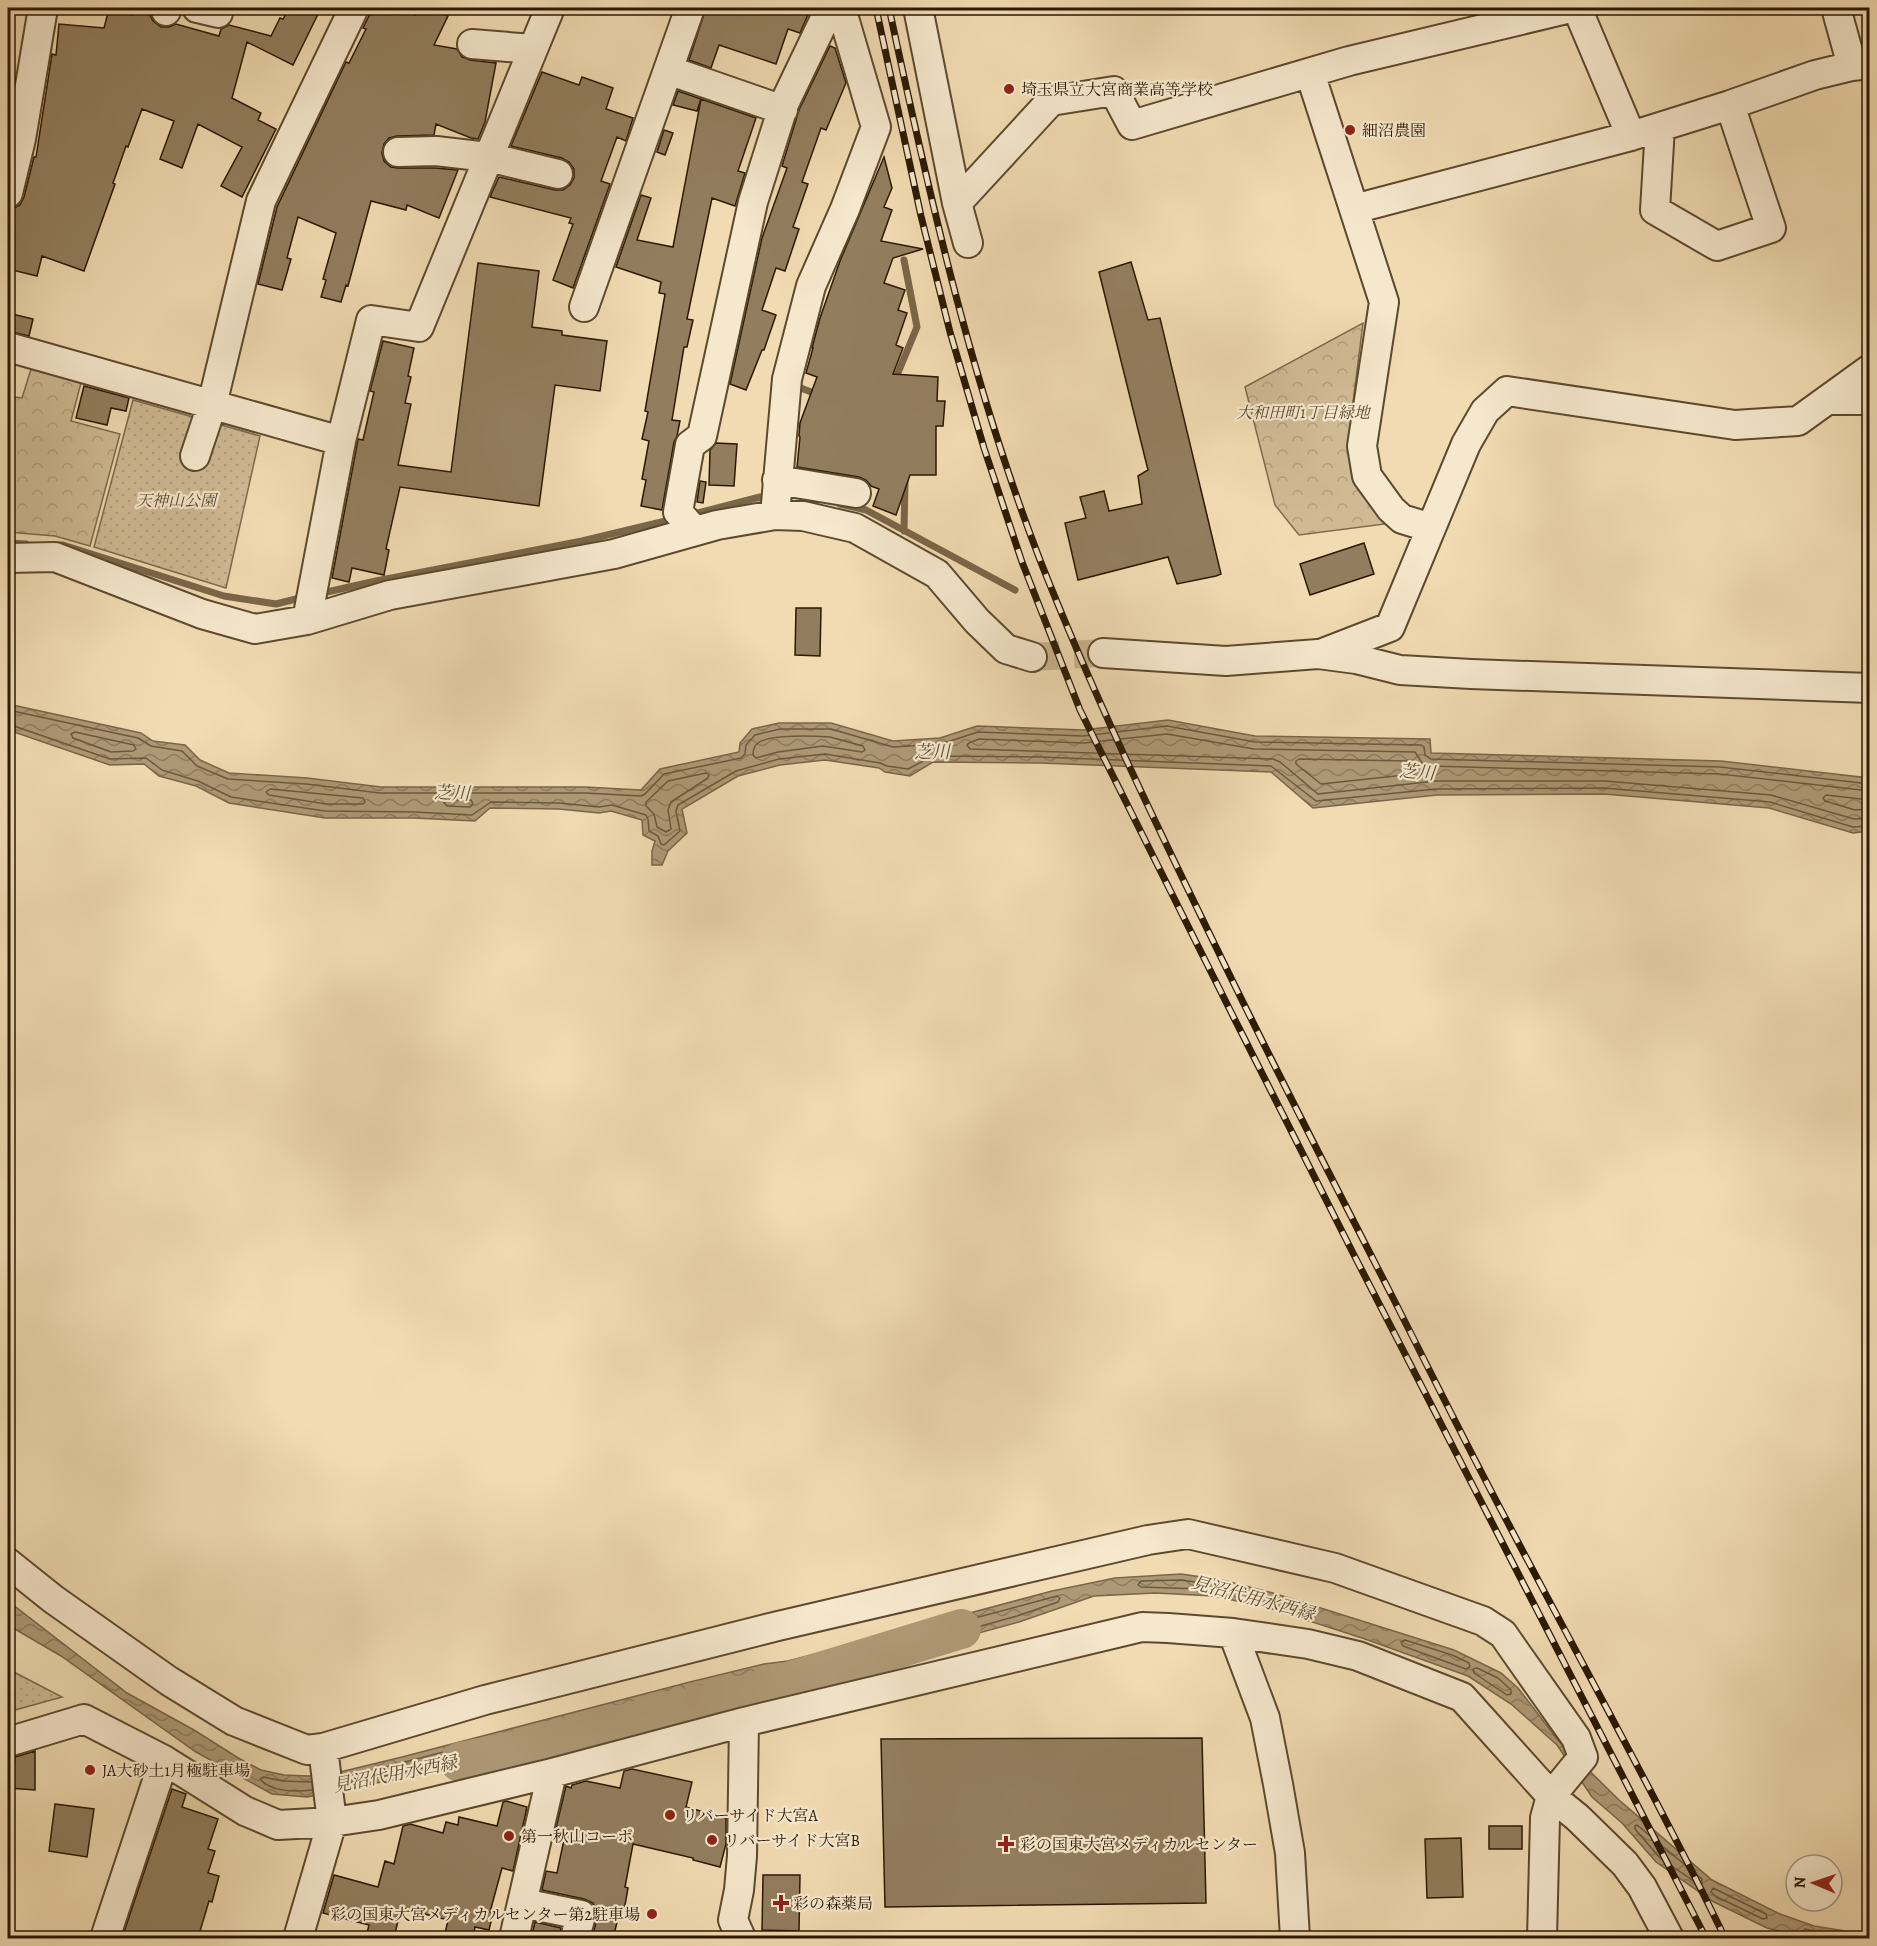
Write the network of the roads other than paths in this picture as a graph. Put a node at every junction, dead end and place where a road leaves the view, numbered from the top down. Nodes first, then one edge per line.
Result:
1 (43, 8) edge
2 (354, 8) edge
3 (549, 8) edge
4 (690, 8) edge
5 (830, 8) edge
6 (842, 8) edge
7 (918, 8) edge
8 (1571, 8) edge
9 (1577, 8) edge
10 (1836, 8) edge
11 (472, 44) dead end
12 (533, 49) junction
13 (1861, 65) edge
14 (668, 69) junction
15 (1310, 73) junction
16 (1730, 105) junction
17 (783, 110) junction
18 (1660, 127) junction
19 (1631, 135) junction
20 (14, 139) edge
21 (398, 152) dead end
22 (488, 157) junction
23 (558, 174) dead end
24 (8, 193) edge
25 (957, 203) junction
26 (1354, 209) junction
27 (968, 243) dead end
28 (584, 307) dead end
29 (8, 347) edge
30 (1869, 369) edge
31 (1827, 400) junction
32 (1869, 400) edge
33 (212, 405) junction
34 (341, 441) junction
35 (195, 456) dead end
36 (777, 480) junction
37 (856, 493) dead end
38 (775, 515) junction
39 (1431, 528) junction
40 (695, 531) junction
41 (8, 558) edge
42 (307, 620) junction
43 (1390, 627) junction
44 (1103, 653) tunnel mouth
45 (1318, 654) junction
46 (1032, 657) tunnel mouth
47 (1400, 670) junction
48 (1869, 688) edge
49 (8, 1563) edge
50 (1233, 1633) junction
51 (744, 1722) junction
52 (8, 1742) edge
53 (323, 1748) junction
54 (164, 1760) junction
55 (552, 1773) junction
56 (1555, 1791) junction
57 (332, 1822) junction
58 (523, 1903) junction
59 (105, 1938) edge
60 (298, 1938) edge
61 (514, 1938) edge
62 (575, 1938) edge
63 (741, 1938) edge
64 (1295, 1938) edge
65 (1542, 1938) edge
66 (1669, 1938) edge

1 - 20 street
2 - 33 street
3 - 12 street
4 - 14 street
5 - 17 street
6 - 36 street
7 - 25 street
8 - 15 street
9 - 19 street
10 - 13 street
11 - 12 street
12 - 22 street
13 - 16 street
14 - 17 street
14 - 28 street
15 - 25 street
15 - 26 street
16 - 18 street
16 - 18 street
17 - 40 street
18 - 19 street
19 - 26 street
20 - 24 street
21 - 22 street
22 - 23 street
22 - 34 street
25 - 27 street
26 - 39 street
29 - 33 street
30 - 31 street
31 - 32 street
31 - 39 street
33 - 34 street
33 - 35 street
34 - 42 street
36 - 37 street
36 - 38 street
38 - 40 street
38 - 46 street
39 - 43 street
40 - 42 street
41 - 42 street
43 - 45 street
43 - 47 street
44 - 45 street
45 - 47 street
47 - 48 street
49 - 53 street
50 - 51 street
50 - 56 street
50 - 64 street
51 - 55 street
51 - 63 street
52 - 54 street
53 - 56 street
53 - 57 street
54 - 57 street
54 - 59 street
55 - 57 street
55 - 58 street
56 - 65 street
56 - 66 street
57 - 60 street
58 - 61 street
58 - 62 street

